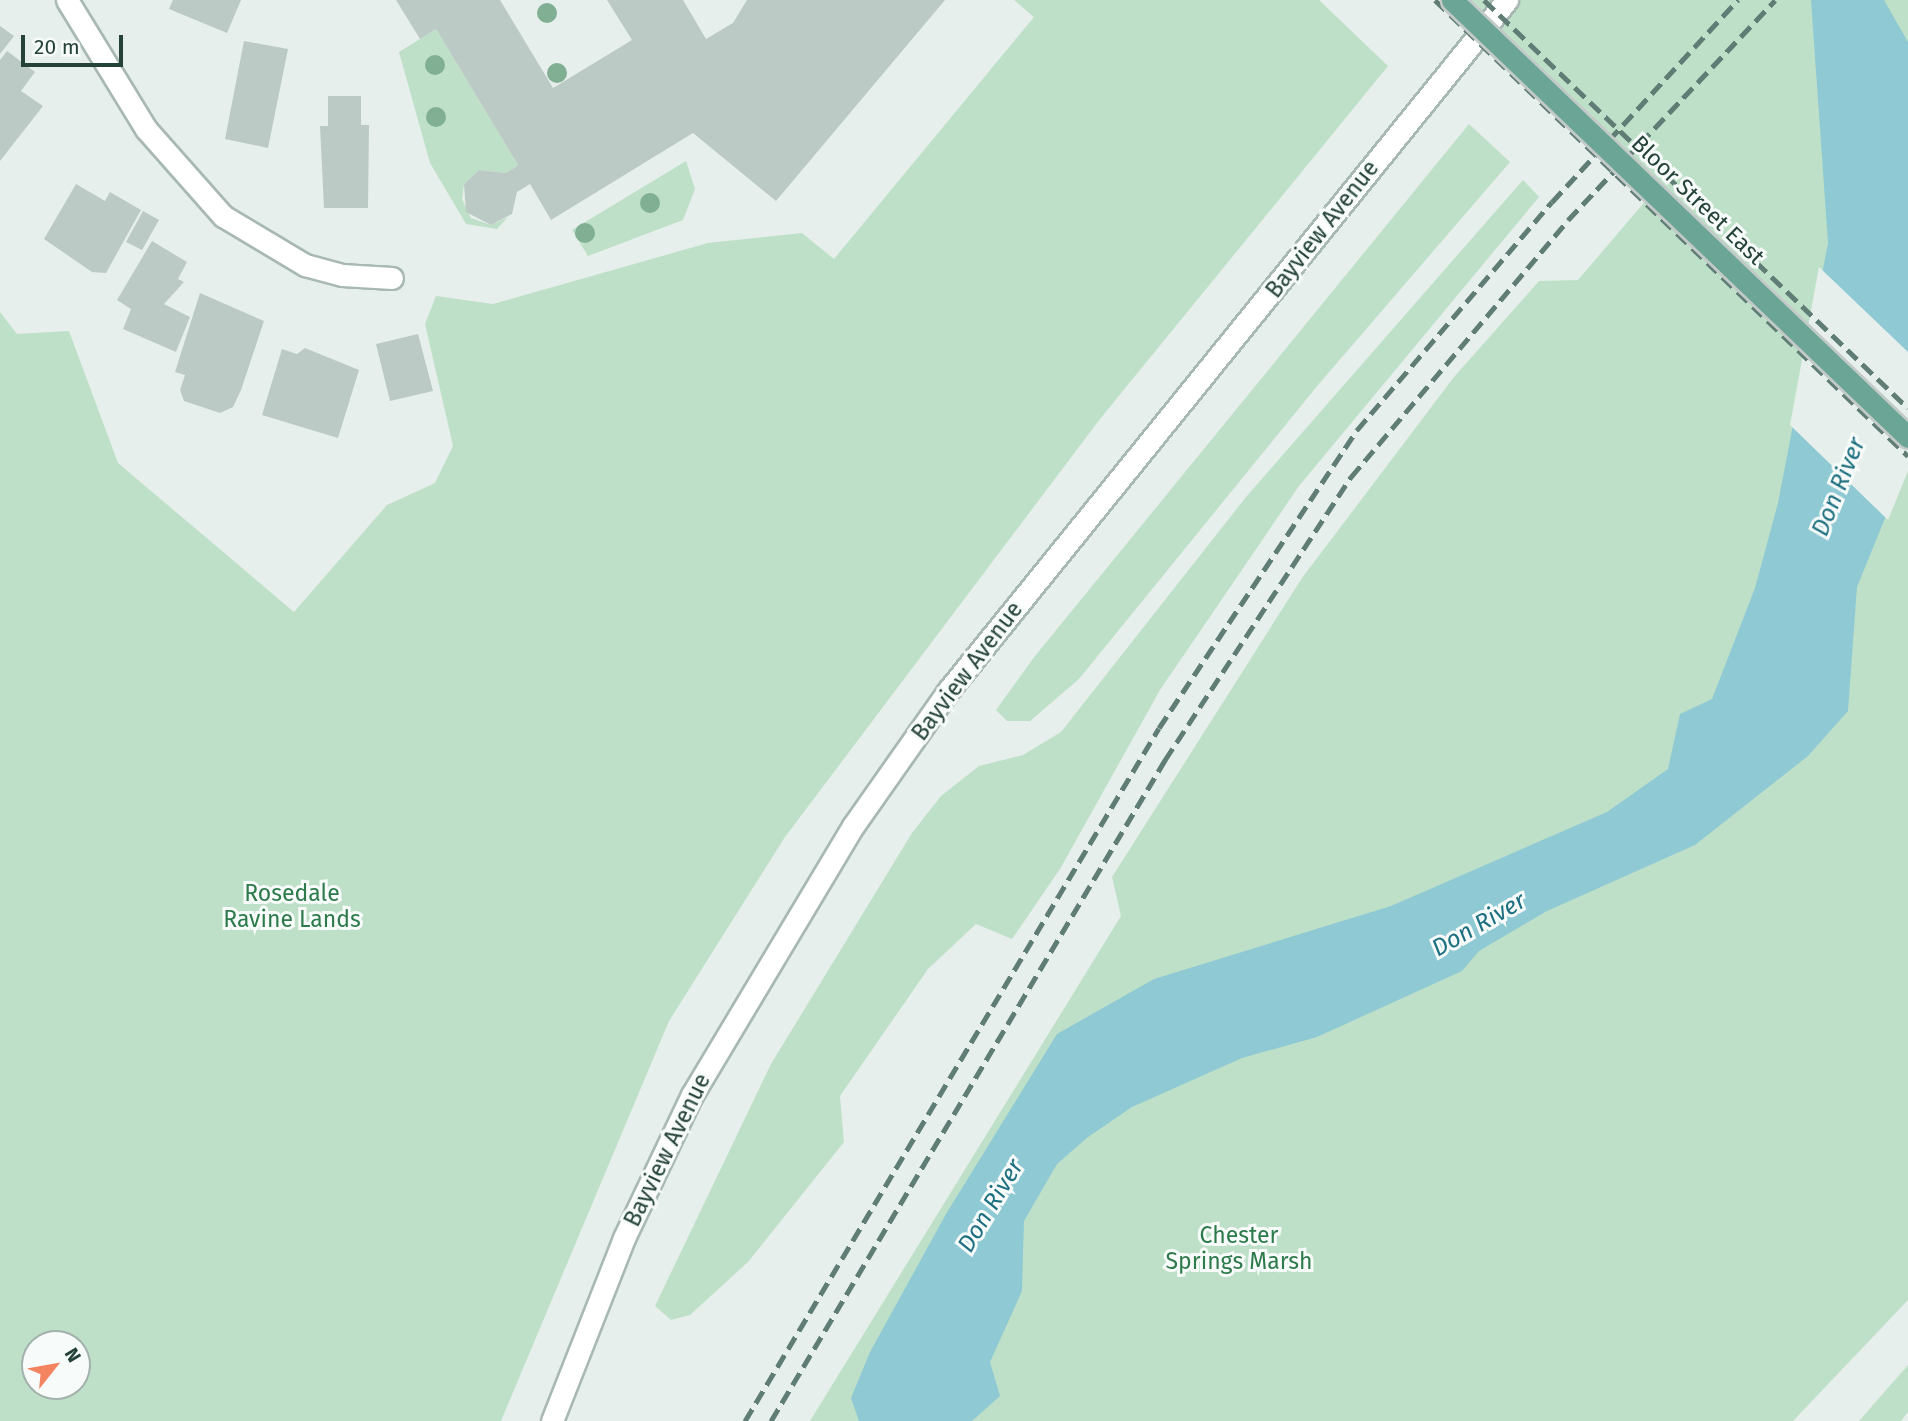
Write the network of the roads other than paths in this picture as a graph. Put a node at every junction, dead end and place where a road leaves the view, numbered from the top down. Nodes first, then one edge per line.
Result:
1 (67, 0) edge
2 (1452, 0) edge
3 (1507, 0) edge
4 (392, 278) dead end
5 (1908, 437) edge
6 (552, 1421) edge

1 - 4 main road
2 - 5 main road, Bloor Street East, bridge
3 - 6 main road, Bayview Avenue

